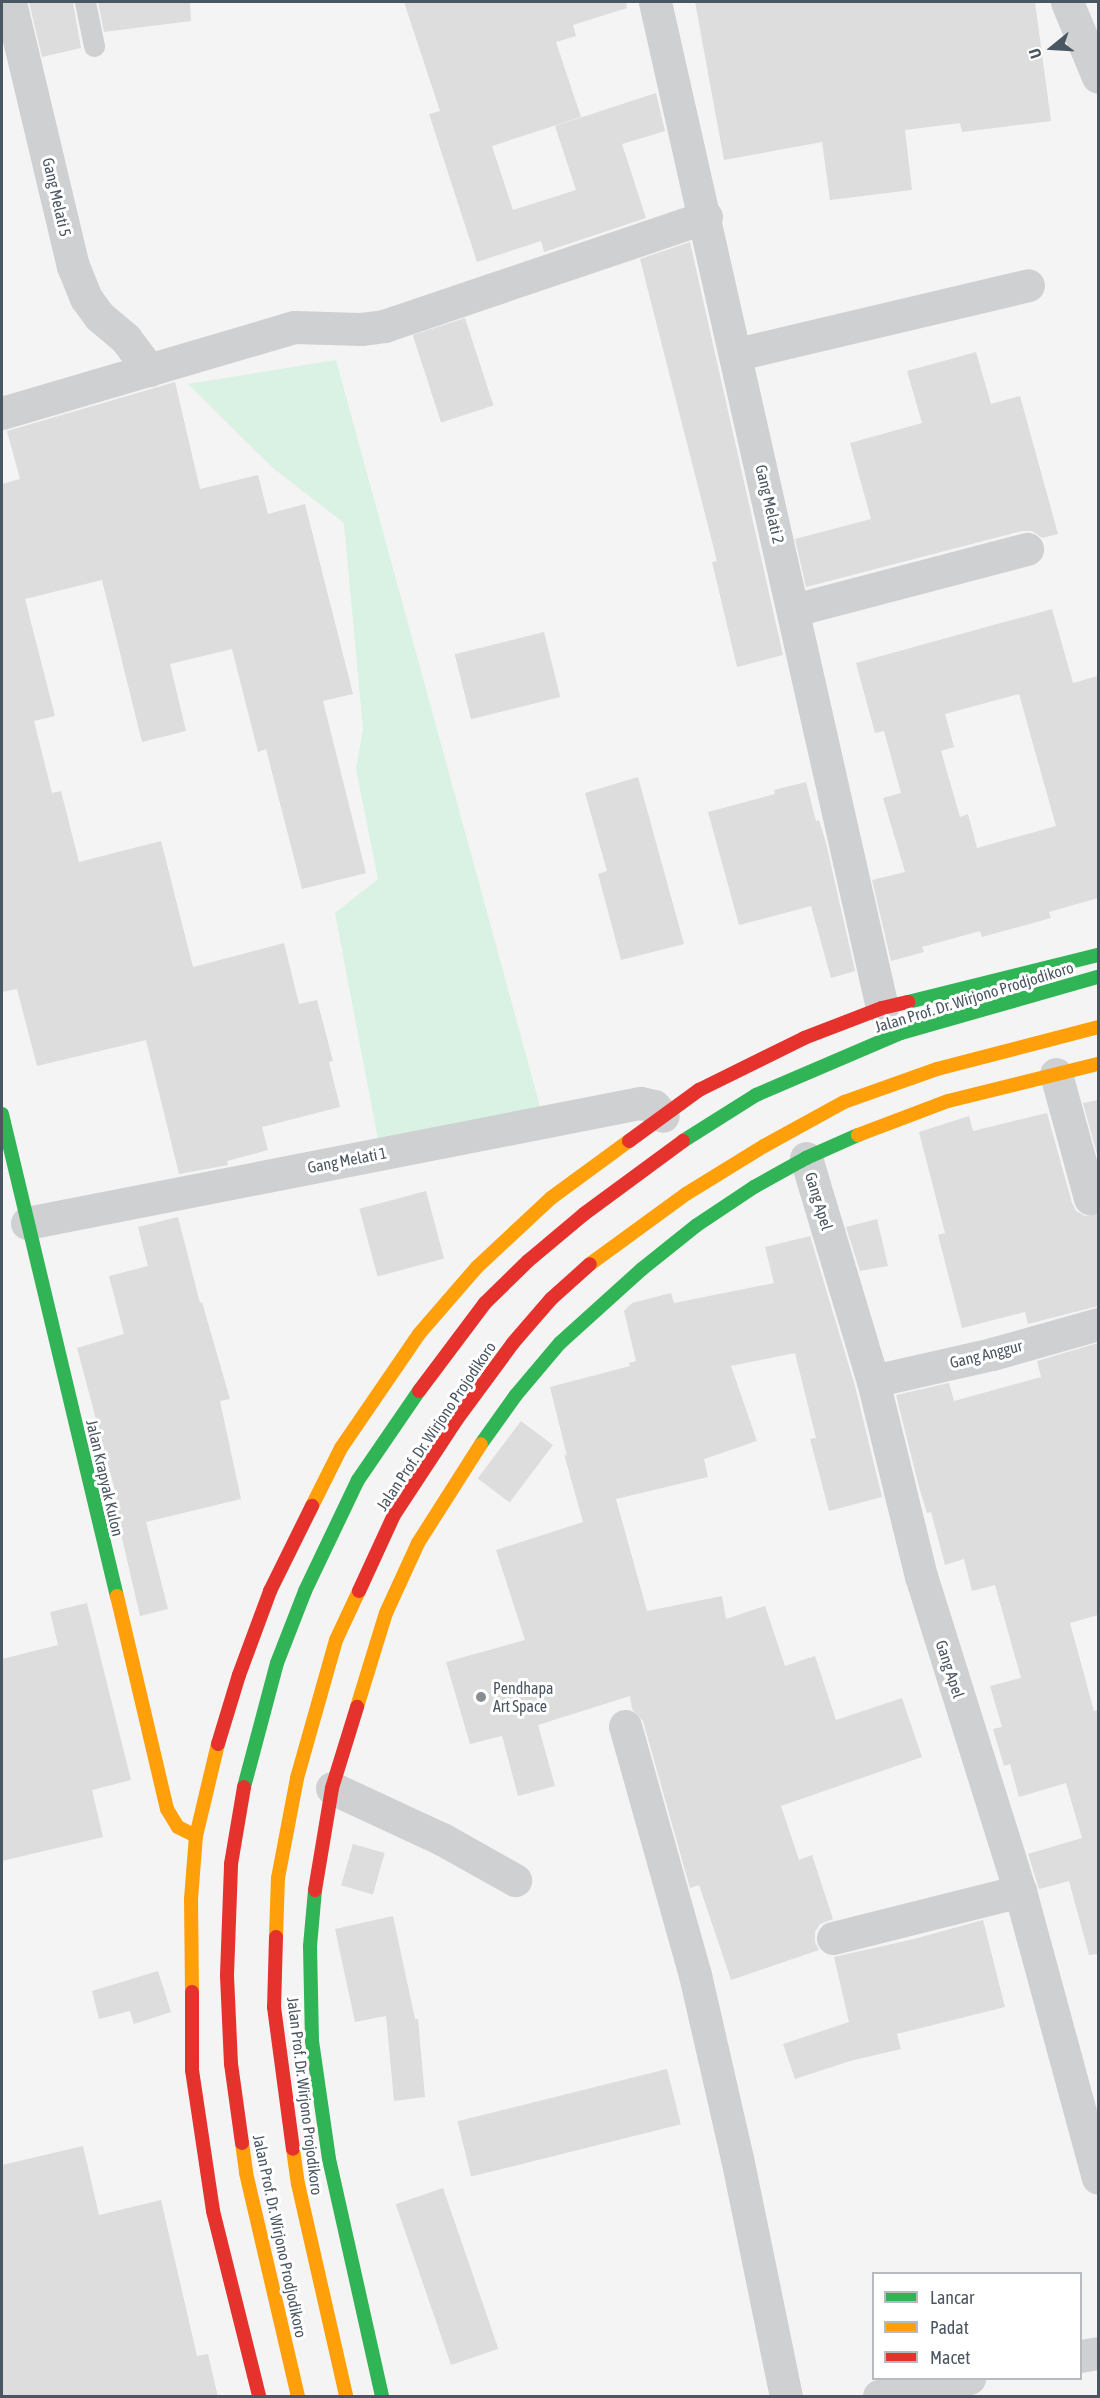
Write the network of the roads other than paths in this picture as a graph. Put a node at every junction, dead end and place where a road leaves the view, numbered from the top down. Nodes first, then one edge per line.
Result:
1 (10, 2) edge
2 (85, 2) edge
3 (656, 2) edge
4 (1067, 2) edge
5 (94, 46) dead end
6 (1098, 77) edge
7 (706, 217) junction
8 (1028, 285) dead end
9 (736, 354) junction
10 (149, 370) junction
11 (2, 413) edge
12 (1027, 549) dead end
13 (794, 610) junction
14 (1098, 955) edge
15 (1098, 977) edge
16 (882, 1008) junction
17 (1098, 1027) edge
18 (1098, 1064) edge
19 (1056, 1074) junction
20 (2, 1114) edge
21 (663, 1116) junction
22 (806, 1158) junction
23 (1090, 1198) dead end
24 (27, 1223) junction
25 (1098, 1324) edge
26 (873, 1381) junction
27 (625, 1726) dead end
28 (332, 1788) junction
29 (196, 1836) junction
30 (515, 1880) dead end
31 (1020, 1890) junction
32 (833, 1938) dead end
33 (1098, 2178) edge
34 (1098, 2353) edge
35 (1082, 2356) edge
36 (964, 2380) edge
37 (259, 2397) edge
38 (298, 2397) edge
39 (346, 2397) edge
40 (382, 2397) edge
41 (786, 2397) edge
42 (879, 2397) edge

1 - 10 street, Gang Melati 5
2 - 5 lane
3 - 7 street, Gang Melati 2
4 - 6 street
7 - 9 street, Gang Melati 2
7 - 10 street
8 - 9 street
9 - 13 street, Gang Melati 2
10 - 11 street
12 - 13 street
13 - 16 street, Gang Melati 2
14 - 16 main road
15 - 38 main road, Jalan Prof. Dr. Wirjono Prodjodikoro
16 - 21 main road
17 - 39 main road, Jalan Prof. Dr. Wirjono Projodikoro
18 - 19 main road
19 - 22 main road
19 - 23 street
20 - 24 main road, Jalan Krapyak Kulon
21 - 24 street, Gang Melati 1
21 - 29 main road
22 - 26 street, Gang Apel
22 - 28 main road
24 - 29 main road, Jalan Krapyak Kulon
25 - 26 street, Gang Anggur
26 - 31 street, Gang Apel
27 - 41 street
28 - 30 street
28 - 40 main road
29 - 37 main road
31 - 32 street
31 - 33 street, Gang Apel
34 - 35 street
36 - 42 street

